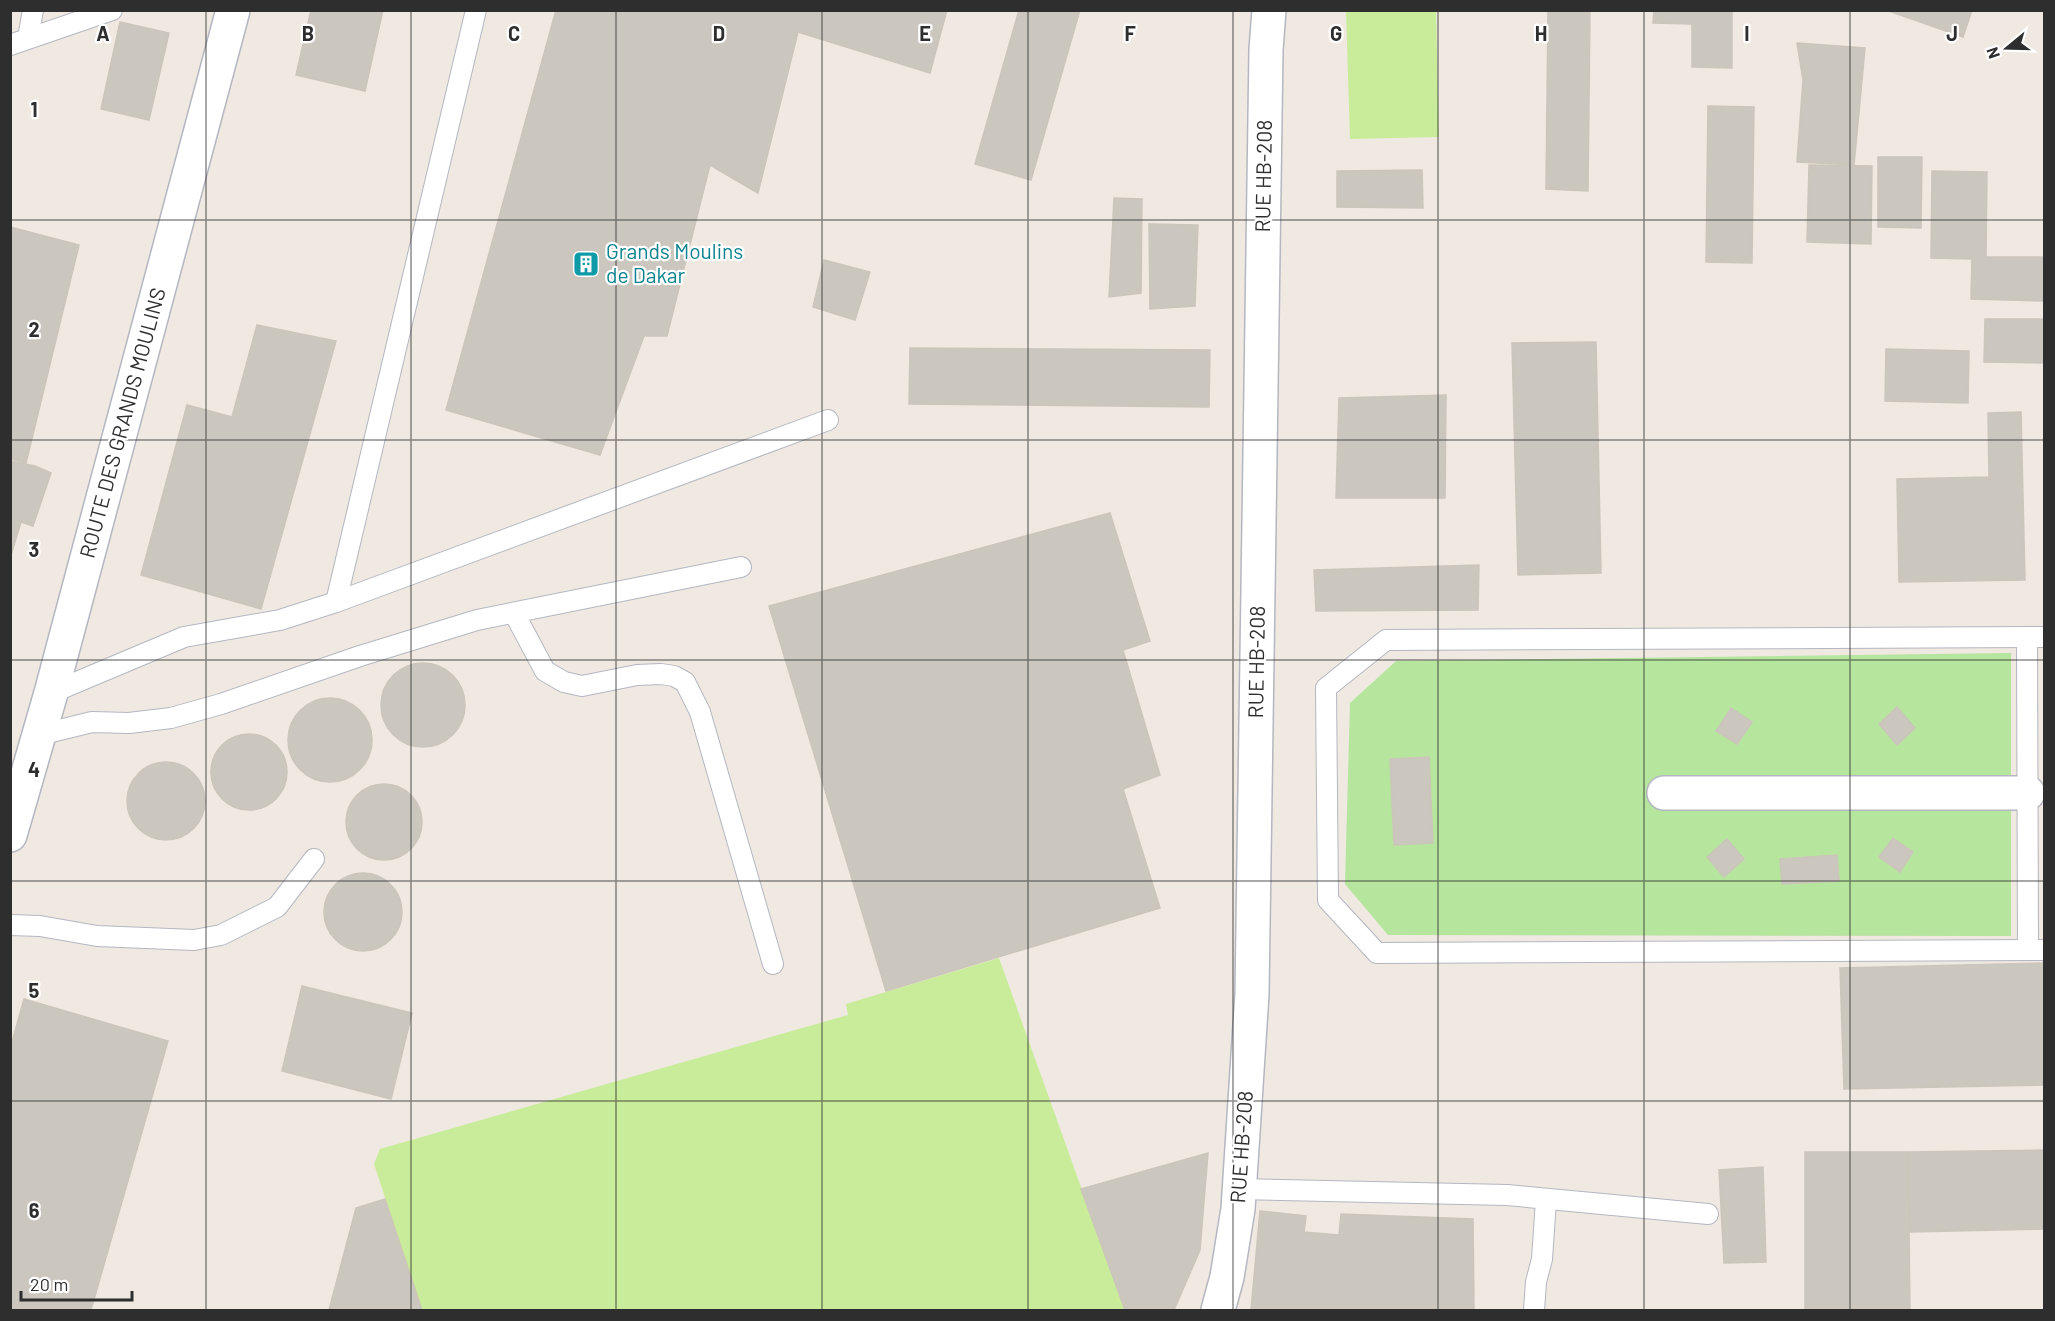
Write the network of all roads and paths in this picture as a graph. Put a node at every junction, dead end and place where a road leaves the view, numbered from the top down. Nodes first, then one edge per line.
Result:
1 (33, 10) edge
2 (112, 10) edge
3 (233, 10) edge
4 (476, 10) edge
5 (1269, 10) edge
6 (19, 42) edge
7 (828, 420) dead end
8 (741, 567) dead end
9 (336, 602) junction
10 (513, 613) junction
11 (2036, 637) edge
12 (51, 693) junction
13 (39, 735) junction
14 (1664, 793) dead end
15 (2028, 793) junction
16 (10, 835) edge
17 (314, 859) dead end
18 (10, 925) edge
19 (2036, 950) edge
20 (773, 964) dead end
21 (1239, 1189) junction
22 (1546, 1200) junction
23 (1708, 1214) dead end
24 (1218, 1311) edge
25 (1534, 1311) edge

1 - 6 lane
2 - 6 lane
3 - 12 street, ROUTE DES GRANDS MOULINS
4 - 9 lane
5 - 21 street, RUE HB-208
7 - 9 lane
8 - 10 lane
9 - 12 lane
10 - 13 lane
10 - 20 lane
11 - 15 lane
11 - 19 lane
12 - 13 street, ROUTE DES GRANDS MOULINS
13 - 16 street, ROUTE DES GRANDS MOULINS
14 - 15 street
15 - 19 lane
17 - 18 lane
21 - 22 lane
21 - 24 street, RUE HB-208
22 - 23 lane
22 - 25 lane

